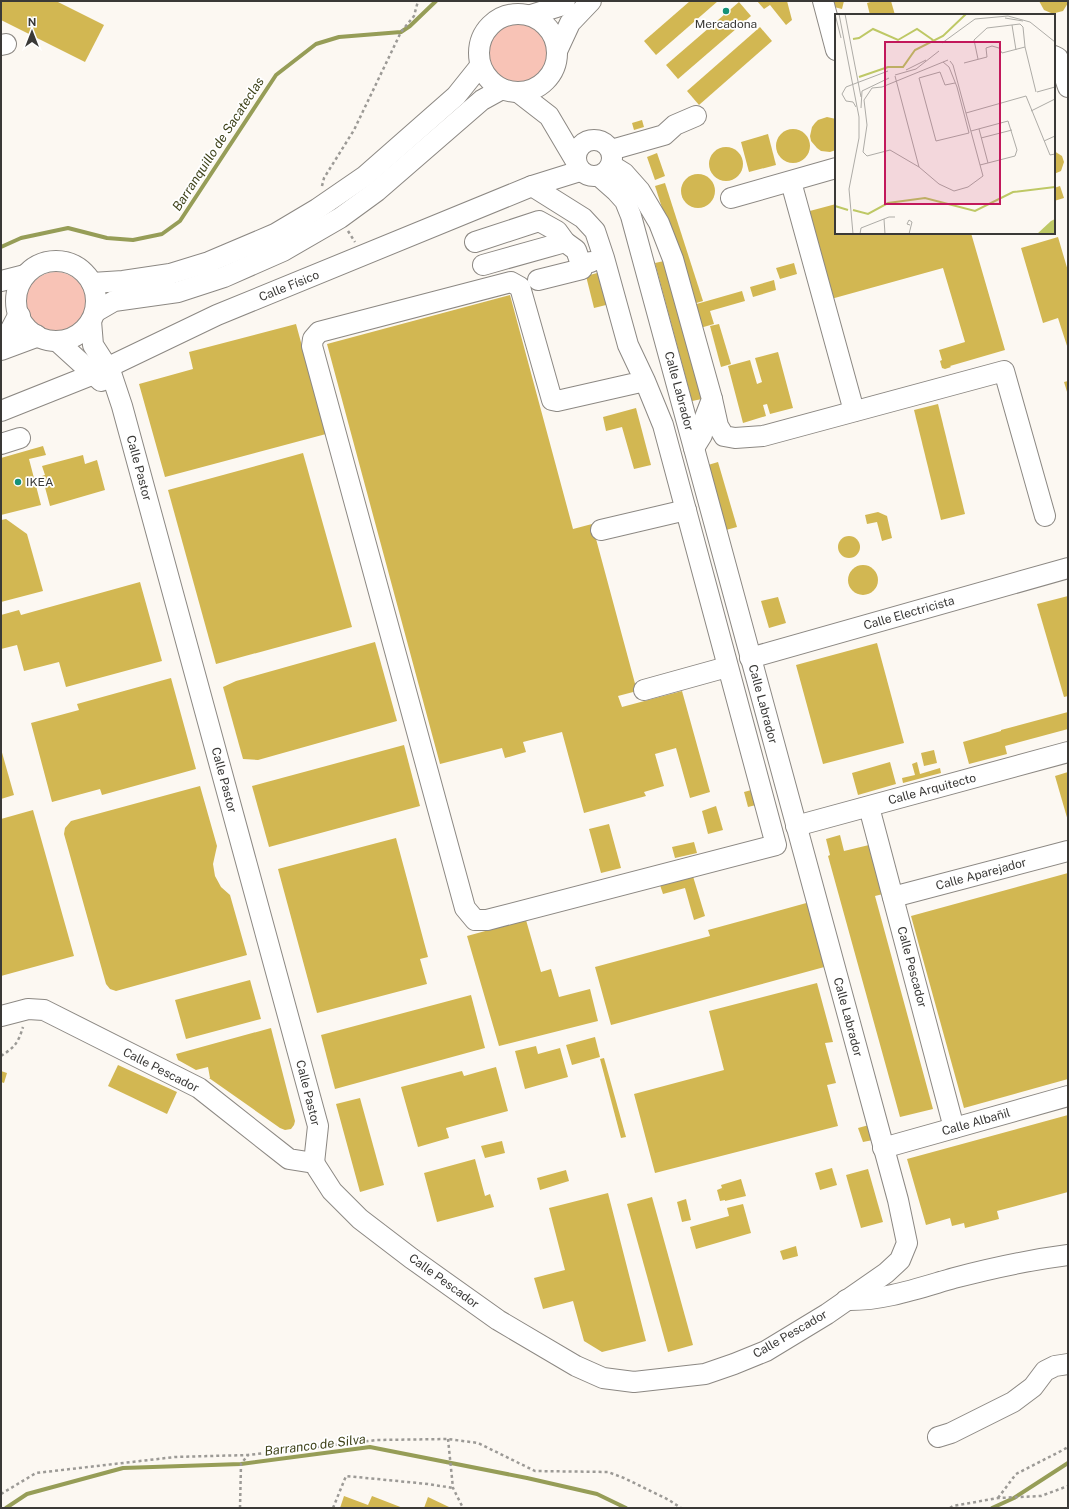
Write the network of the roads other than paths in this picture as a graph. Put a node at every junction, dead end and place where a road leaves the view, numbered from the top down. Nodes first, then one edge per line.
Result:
1 (565, 1) edge
2 (591, 1) edge
3 (823, 1) edge
4 (531, 15) junction
5 (835, 46) edge
6 (557, 51) junction
7 (1055, 56) edge
8 (480, 66) junction
9 (552, 73) junction
10 (1068, 87) edge
11 (510, 91) junction
12 (696, 116) dead end
13 (553, 123) junction
14 (595, 164) junction
15 (835, 168) edge
16 (791, 182) junction
17 (532, 186) junction
18 (731, 198) dead end
19 (475, 242) dead end
20 (565, 242) junction
21 (604, 258) junction
22 (581, 264) junction
23 (483, 265) dead end
24 (25, 275) junction
25 (538, 280) dead end
26 (1, 281) edge
27 (92, 283) junction
28 (12, 305) edge
29 (93, 316) junction
30 (46, 338) junction
31 (1, 344) edge
32 (1, 349) edge
33 (138, 353) junction
34 (101, 370) junction
35 (645, 381) junction
36 (118, 397) junction
37 (712, 399) junction
38 (1, 411) edge
39 (854, 412) junction
40 (20, 438) dead end
41 (1, 444) edge
42 (694, 448) junction
43 (686, 510) junction
44 (1045, 516) dead end
45 (601, 530) dead end
46 (1068, 568) edge
47 (750, 658) junction
48 (727, 667) junction
49 (644, 690) dead end
50 (1068, 752) edge
51 (869, 806) junction
52 (796, 826) junction
53 (1068, 852) edge
54 (893, 898) junction
55 (1, 1016) edge
56 (1068, 1096) edge
57 (954, 1128) junction
58 (883, 1148) junction
59 (314, 1163) junction
60 (907, 1243) joint
61 (1068, 1255) edge
62 (846, 1300) junction
63 (1068, 1364) edge
64 (938, 1437) dead end

1 - 4 street
2 - 6 street
3 - 5 street
4 - 6 street
4 - 8 street
6 - 9 street
7 - 10 street
8 - 11 street
8 - 27 street
9 - 11 street
9 - 13 street
11 - 13 street
11 - 29 street
12 - 14 street, Calle Físico
13 - 14 street
13 - 14 street
14 - 17 street, Calle Físico
14 - 37 street
14 - 42 street, Calle Labrador
15 - 16 street
16 - 18 street
16 - 39 street
17 - 21 street
17 - 33 street, Calle Físico
19 - 20 street
20 - 22 street
20 - 23 street
21 - 22 street
21 - 35 street
22 - 25 street
24 - 26 street
24 - 27 street
24 - 28 street
27 - 29 street
28 - 30 street
28 - 31 highway
29 - 30 street
29 - 34 street, Calle Pastor
30 - 32 highway
30 - 34 street, Calle Pastor
33 - 34 street, Calle Físico
33 - 36 street
34 - 36 street, Calle Pastor
34 - 38 street, Calle Físico
35 - 43 street
35 - 48 street
36 - 59 street, Calle Pastor
37 - 39 street
37 - 42 street
39 - 44 street
40 - 41 street
42 - 47 street, Calle Labrador
43 - 45 street
43 - 48 street
46 - 47 street, Calle Electricista
47 - 52 street, Calle Labrador
48 - 49 street
50 - 51 street, Calle Arquitecto
51 - 52 street, Calle Arquitecto
51 - 54 street, Calle Pescador
52 - 58 street, Calle Labrador
53 - 54 street, Calle Aparejador
54 - 57 street, Calle Pescador
55 - 59 street, Calle Pescador
56 - 57 street, Calle Albañil
57 - 58 street, Calle Albañil
58 - 60 street, Calle Labrador
59 - 62 street, Calle Pescador
60 - 62 street, Calle Pescador
61 - 62 street
63 - 64 street

